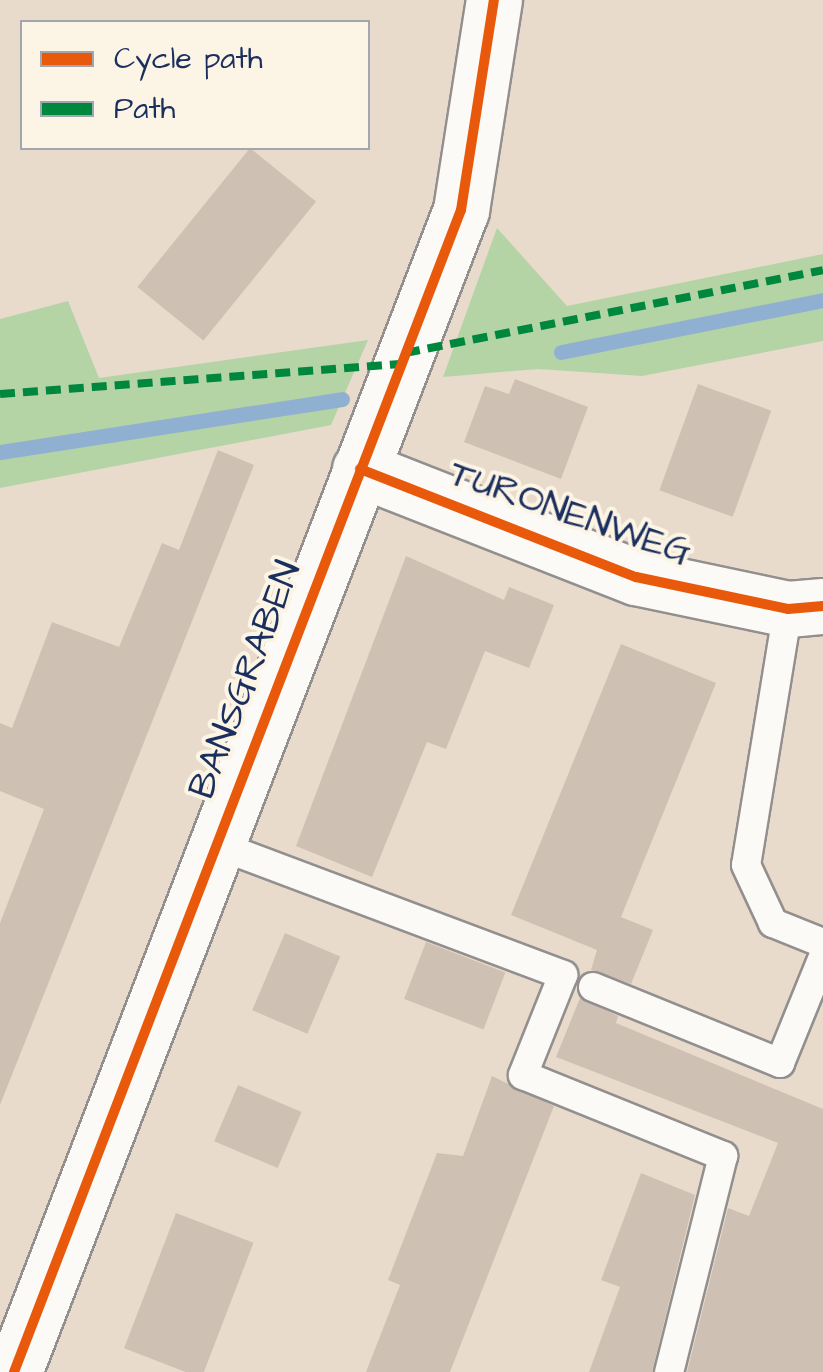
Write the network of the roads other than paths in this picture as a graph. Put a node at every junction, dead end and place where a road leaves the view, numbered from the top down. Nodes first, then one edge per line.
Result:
1 (494, 0) edge
2 (360, 469) junction
3 (806, 608) edge
4 (215, 844) junction
5 (823, 943) edge
6 (823, 958) edge
7 (593, 987) dead end
8 (14, 1372) edge
9 (668, 1372) edge

1 - 2 street, BANSGRABEN
2 - 3 street, TURONENWEG
2 - 4 street, BANSGRABEN
3 - 5 lane
4 - 8 street, BANSGRABEN
4 - 9 lane
6 - 7 lane

